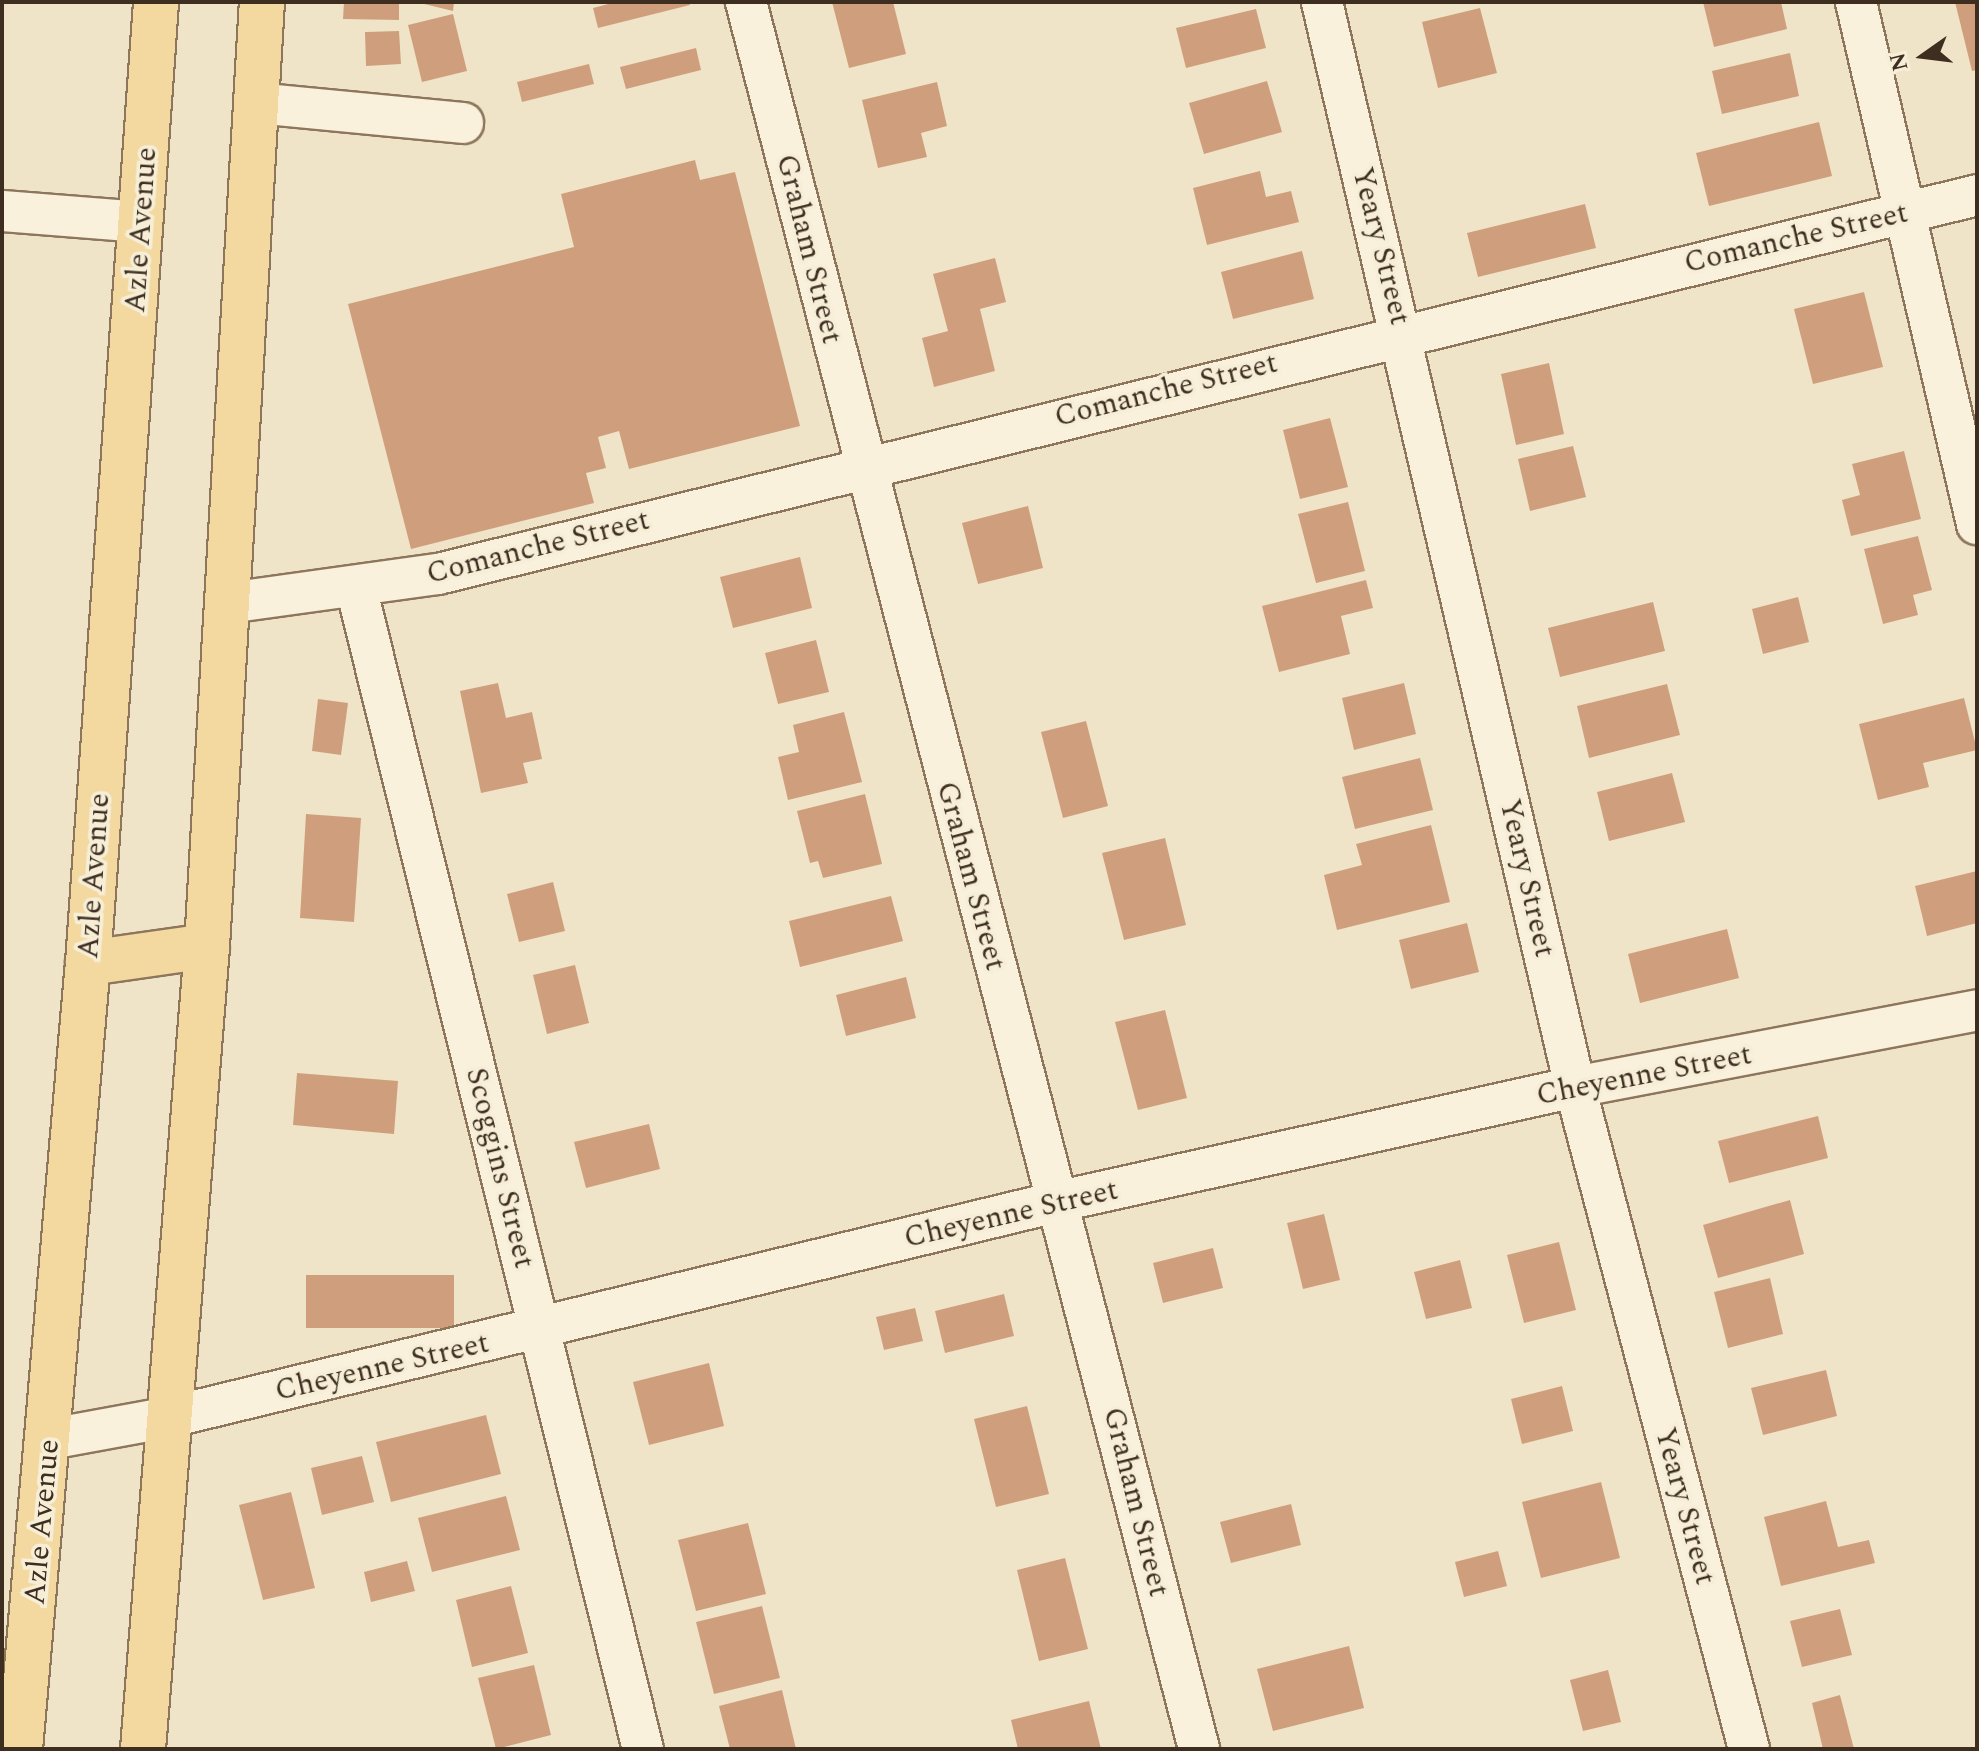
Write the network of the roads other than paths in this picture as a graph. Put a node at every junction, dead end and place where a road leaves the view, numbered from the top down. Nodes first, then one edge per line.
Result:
1 (156, 2) edge
2 (262, 2) edge
3 (746, 2) edge
4 (1322, 2) edge
5 (1856, 2) edge
6 (256, 103) junction
7 (463, 123) dead end
8 (1977, 195) edge
9 (2, 211) edge
10 (1906, 212) junction
11 (141, 222) junction
12 (1402, 331) junction
13 (863, 464) junction
14 (1977, 524) edge
15 (356, 587) junction
16 (228, 603) junction
17 (207, 946) junction
18 (88, 963) junction
19 (1977, 1010) edge
20 (1575, 1087) junction
21 (1060, 1201) junction
22 (540, 1330) junction
23 (170, 1417) junction
24 (50, 1439) junction
25 (20, 1749) edge
26 (143, 1749) edge
27 (643, 1749) edge
28 (1199, 1749) edge
29 (1749, 1749) edge

1 - 11 main road, Azle Avenue
2 - 6 main road
3 - 13 street, Graham Street
4 - 12 street, Yeary Street
5 - 10 street
6 - 7 street
6 - 16 main road
8 - 10 street, Comanche Street
9 - 11 street
10 - 12 street, Comanche Street
10 - 14 street
11 - 18 main road, Azle Avenue
12 - 13 street, Comanche Street
12 - 20 street, Yeary Street
13 - 15 street, Comanche Street
13 - 21 street, Graham Street
15 - 16 street, Comanche Street
15 - 22 street, Scoggins Street
16 - 17 main road
17 - 18 main road
17 - 23 main road
18 - 24 main road, Azle Avenue
19 - 20 street, Cheyenne Street
20 - 21 street, Cheyenne Street
20 - 29 street, Yeary Street
21 - 22 street, Cheyenne Street
21 - 28 street, Graham Street
22 - 23 street, Cheyenne Street
22 - 27 street, Scoggins Street
23 - 24 street, Cheyenne Street
23 - 26 main road
24 - 25 main road, Azle Avenue

